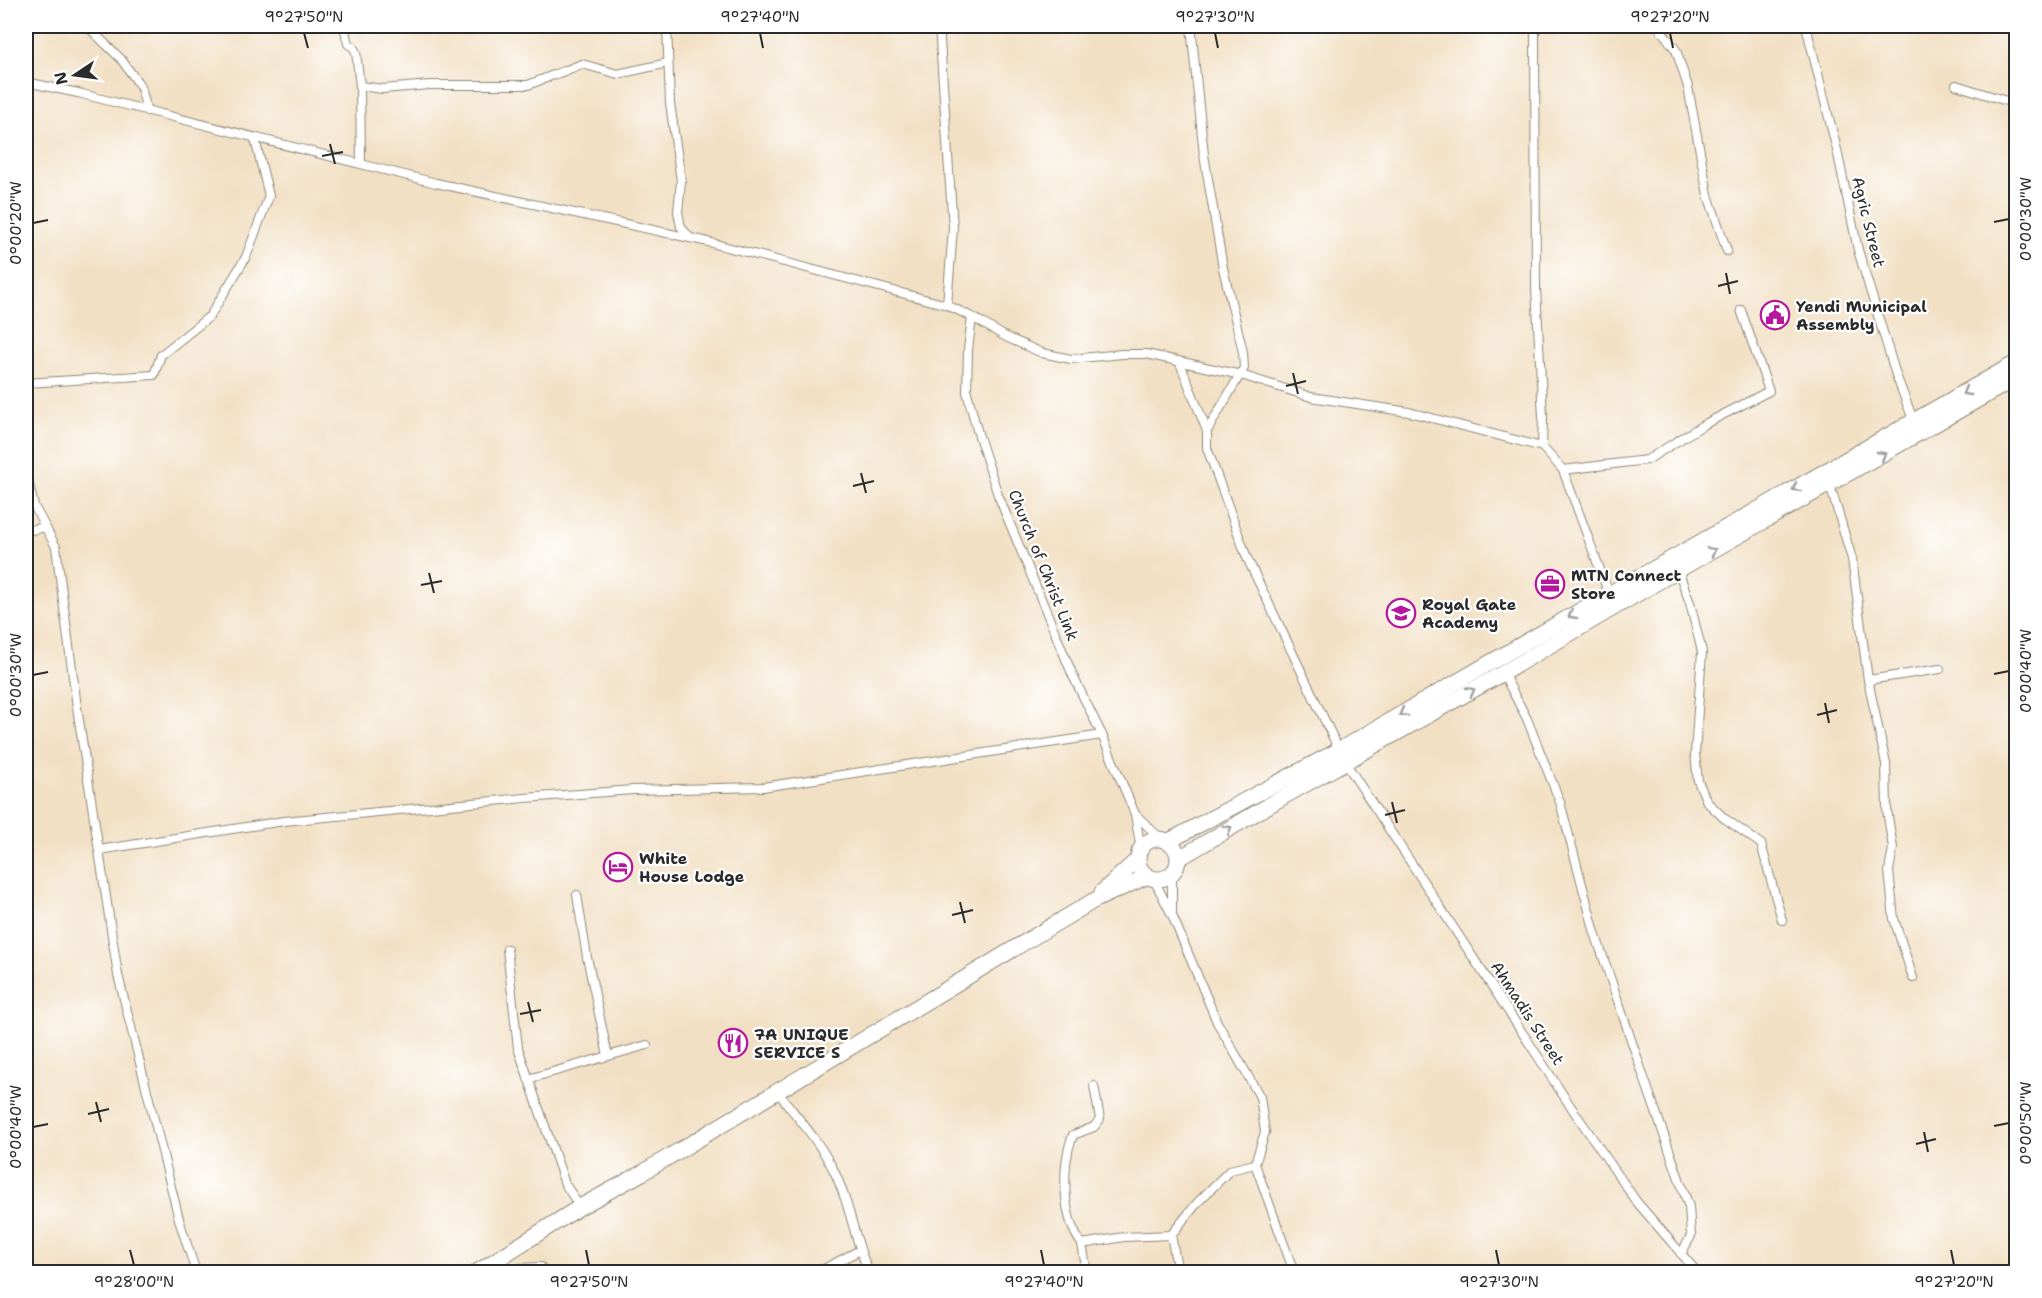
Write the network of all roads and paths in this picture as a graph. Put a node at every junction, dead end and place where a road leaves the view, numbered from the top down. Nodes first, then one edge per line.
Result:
1 (87, 26) edge
2 (344, 26) edge
3 (667, 26) edge
4 (939, 26) edge
5 (1191, 26) edge
6 (1535, 26) edge
7 (1658, 26) edge
8 (1806, 26) edge
9 (668, 63) junction
10 (26, 82) edge
11 (360, 86) junction
12 (1956, 86) dead end
13 (2016, 104) edge
14 (147, 111) junction
15 (255, 139) junction
16 (361, 163) junction
17 (690, 238) junction
18 (1726, 251) dead end
19 (947, 305) junction
20 (1741, 310) dead end
21 (972, 316) junction
22 (1180, 363) junction
23 (2016, 363) edge
24 (1241, 375) junction
25 (2016, 378) edge
26 (26, 383) edge
27 (1917, 428) junction
28 (1207, 431) junction
29 (1542, 447) junction
30 (1563, 470) junction
31 (26, 472) edge
32 (1830, 485) junction
33 (45, 527) junction
34 (26, 531) edge
35 (1678, 570) junction
36 (1609, 594) junction
37 (1940, 669) dead end
38 (1503, 673) junction
39 (1868, 680) junction
40 (1102, 735) junction
41 (1342, 756) junction
42 (1135, 814) junction
43 (1165, 841) junction
44 (99, 850) junction
45 (1139, 854) junction
46 (1175, 866) junction
47 (1151, 877) junction
48 (577, 895) dead end
49 (1093, 900) junction
50 (1172, 915) junction
51 (1782, 920) dead end
52 (507, 949) dead end
53 (1913, 978) dead end
54 (647, 1045) dead end
55 (608, 1056) junction
56 (528, 1079) junction
57 (1094, 1086) dead end
58 (777, 1092) junction
59 (1255, 1164) junction
60 (580, 1207) junction
61 (1171, 1234) junction
62 (1082, 1244) junction
63 (860, 1250) junction
64 (511, 1252) junction
65 (1681, 1254) junction
66 (521, 1270) edge
67 (196, 1272) edge
68 (477, 1272) edge
69 (543, 1272) edge
70 (818, 1272) edge
71 (869, 1272) edge
72 (1087, 1272) edge
73 (1178, 1272) edge
74 (1294, 1272) edge
75 (1697, 1272) edge

1 - 14 street
2 - 11 street
3 - 9 street
4 - 19 street
5 - 24 street
6 - 29 street
7 - 18 street
8 - 27 street, Agric Street
9 - 11 street
9 - 17 street
10 - 14 street
11 - 16 street
12 - 13 street
14 - 15 street
15 - 16 street
15 - 26 street
16 - 17 street
17 - 19 street
19 - 21 street
20 - 30 street
21 - 22 street
21 - 40 street, Church of Christ Link
22 - 24 street
22 - 28 street, Ahmadis Street
23 -> 27 highway
24 - 28 street
24 - 29 street
25 - 27 highway
32 -> 27 highway
27 -> 36 highway
28 - 41 street, Ahmadis Street
29 - 30 street
30 - 36 street
31 - 33 street
35 -> 32 highway
32 - 39 street
33 - 34 street
33 - 44 street
35 - 38 highway
35 - 51 street
36 -> 41 highway
37 - 39 street
41 -> 38 highway
38 - 65 street
39 - 53 street
40 - 42 street, Church of Christ Link
40 - 44 street
41 - 43 highway
46 -> 41 highway
41 - 65 street, Ahmadis Street
42 - 43 street, Church of Christ Link
42 - 45 street, Church of Christ Link
43 - 45 highway
43 - 46 highway
44 - 67 street
45 - 47 highway
45 - 49 highway
46 - 47 highway
46 - 50 street
47 - 49 highway
47 - 50 street
48 - 55 street
49 - 58 highway
50 - 59 street
52 - 56 street
54 - 55 street
55 - 56 street
56 - 60 street
57 - 62 street
58 - 60 highway
58 - 63 street
59 - 61 street
59 - 74 street
60 - 64 highway
61 - 62 street
61 - 73 street
62 - 72 street
63 - 70 street
63 - 71 street
64 - 66 street
64 - 68 highway
65 - 75 street, Ahmadis Street
66 - 69 street

